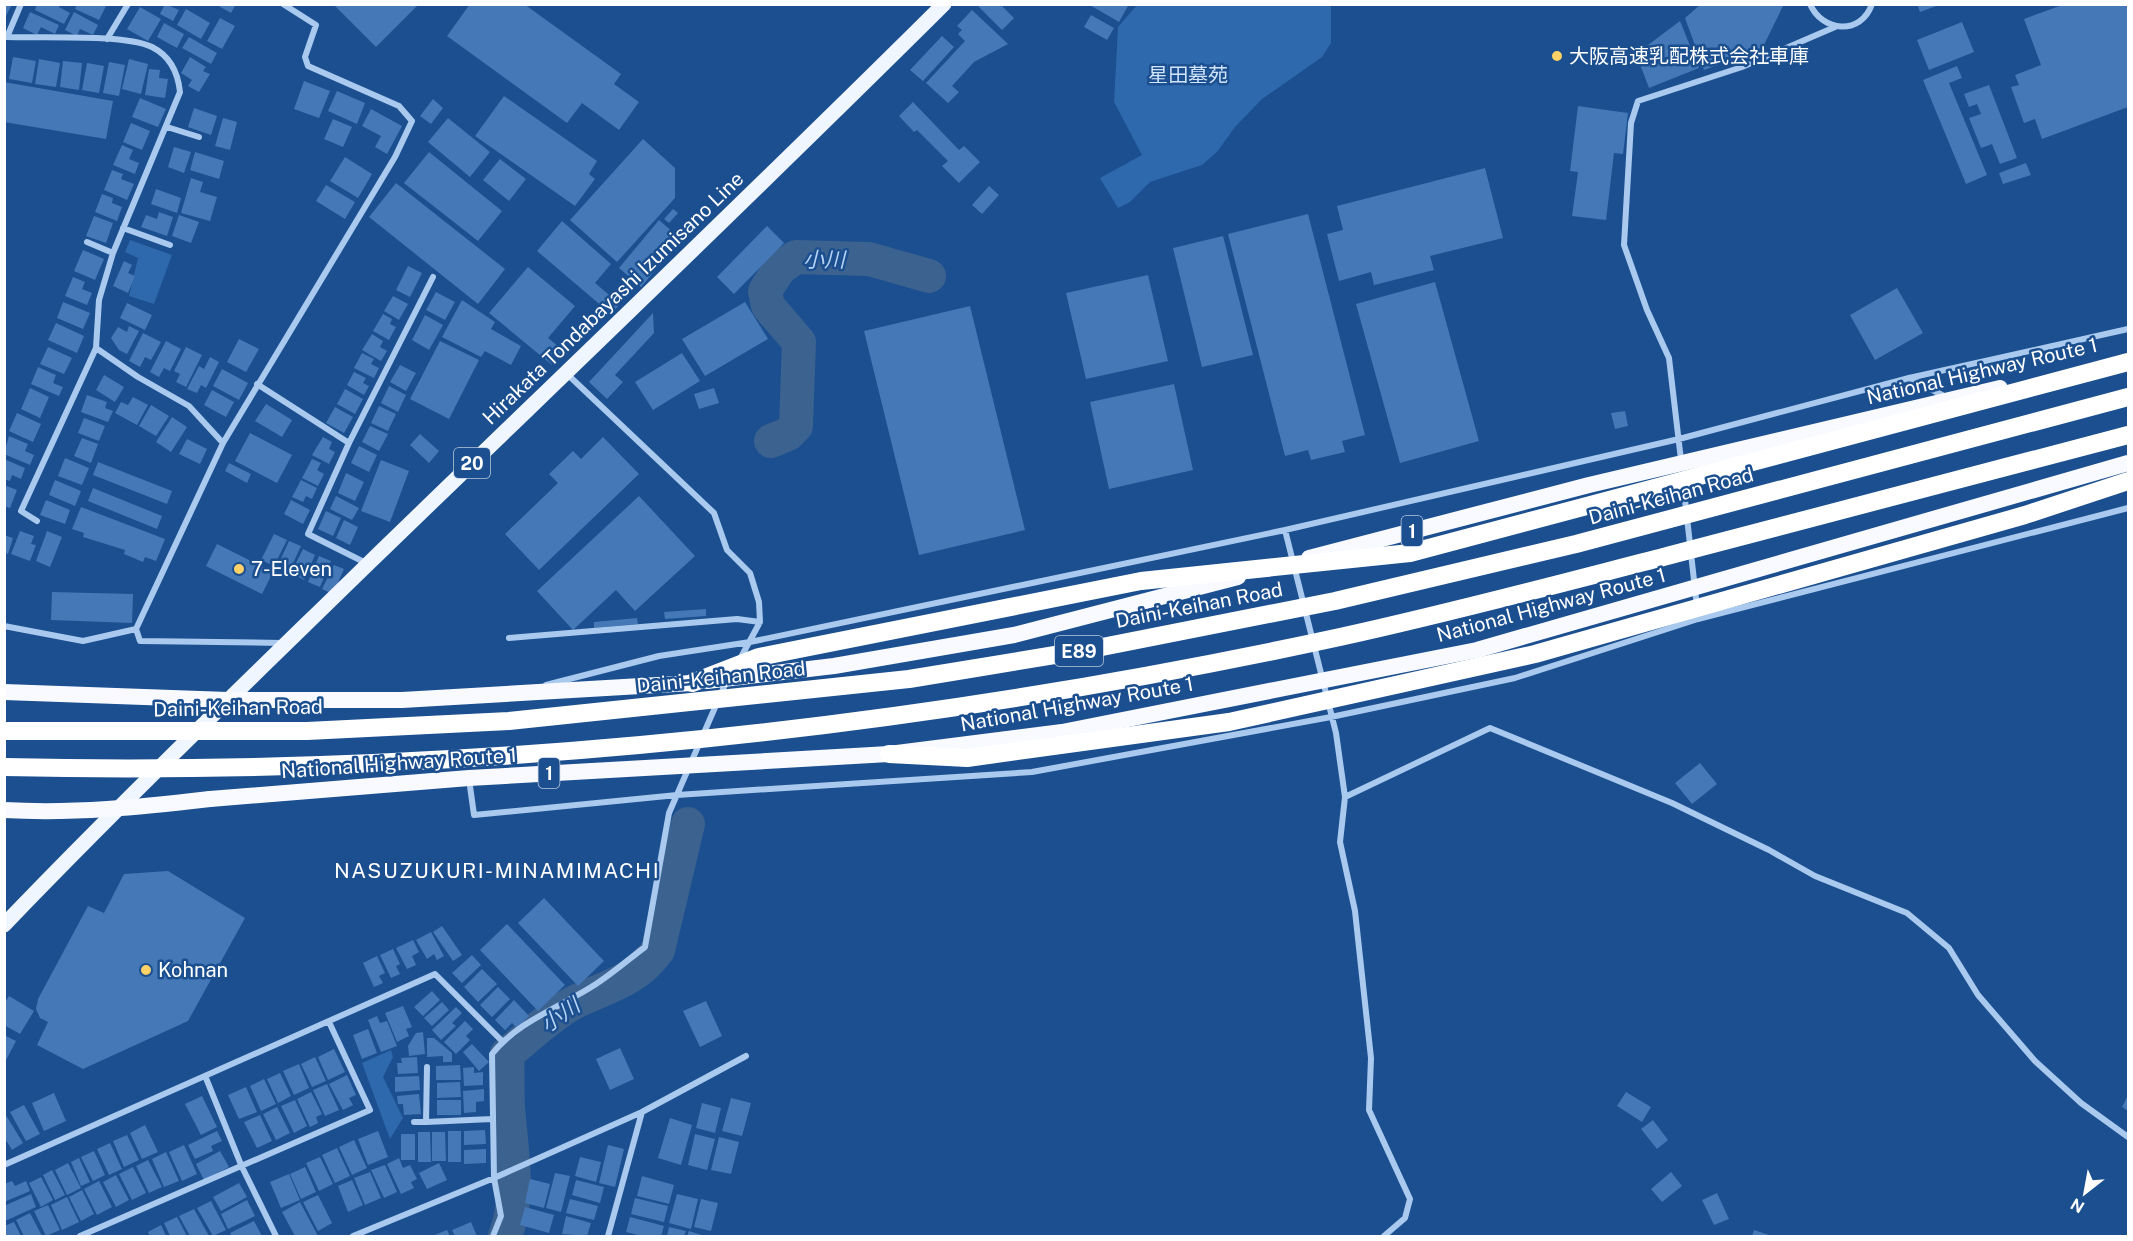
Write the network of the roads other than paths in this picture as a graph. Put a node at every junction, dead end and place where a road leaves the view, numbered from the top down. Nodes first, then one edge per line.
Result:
1 (21, 4) edge
2 (128, 4) edge
3 (284, 4) edge
4 (944, 4) edge
5 (1810, 4) edge
6 (1872, 4) edge
7 (1835, 27) junction
8 (107, 39) junction
9 (167, 127) junction
10 (199, 137) dead end
11 (123, 228) junction
12 (87, 242) dead end
13 (170, 245) dead end
14 (113, 253) junction
15 (433, 277) dead end
16 (2128, 329) edge
17 (96, 348) junction
18 (2128, 361) edge
19 (566, 373) junction
20 (1909, 378) junction
21 (257, 384) junction
22 (2128, 397) edge
23 (1949, 399) junction
24 (2128, 435) edge
25 (1679, 439) junction
26 (223, 443) junction
27 (349, 443) junction
28 (2128, 463) edge
29 (2128, 481) edge
30 (2128, 508) edge
31 (37, 522) dead end
32 (1285, 530) junction
33 (368, 564) junction
34 (1698, 619) junction
35 (760, 622) junction
36 (4, 626) edge
37 (136, 629) junction
38 (509, 638) dead end
39 (750, 642) junction
40 (287, 643) junction
41 (692, 683) junction
42 (4, 692) edge
43 (516, 692) junction
44 (228, 700) junction
45 (1331, 717) junction
46 (4, 731) edge
47 (889, 754) junction
48 (4, 767) edge
49 (469, 778) junction
50 (677, 795) junction
51 (1345, 797) junction
52 (120, 809) junction
53 (4, 810) edge
54 (4, 925) edge
55 (329, 1022) junction
56 (502, 1041) junction
57 (746, 1056) dead end
58 (427, 1068) dead end
59 (206, 1078) junction
60 (642, 1112) junction
61 (492, 1119) junction
62 (414, 1122) dead end
63 (426, 1122) junction
64 (2128, 1137) edge
65 (4, 1165) edge
66 (242, 1167) junction
67 (494, 1178) junction
68 (80, 1236) edge
69 (276, 1236) edge
70 (353, 1236) edge
71 (493, 1236) edge
72 (608, 1236) edge
73 (1384, 1236) edge

1 - 8 street
2 - 8 street
3 - 21 street
4 - 19 main road, Hirakata Tondabayashi Izumisano Line / 20
5 - 7 street
6 - 7 street
7 - 25 street
8 - 9 street
9 - 10 street
9 - 11 street
11 - 13 street
11 - 14 street
12 - 14 street
14 - 17 street
15 - 27 street
16 - 20 street
17 - 26 street
17 - 31 street
18 - 23 highway, National Highway Route 1 / 1, bridge
18 - 41 highway, bridge
19 - 33 main road, Hirakata Tondabayashi Izumisano Line / 20
19 - 35 street
20 - 23 street
20 - 25 street
21 - 26 street
21 - 27 street
22 - 46 highway, Daini-Keihan Road / E89, bridge
23 - 41 highway, National Highway Route 1 / 1, bridge
24 - 48 highway, E89, bridge
25 - 32 street
25 - 34 street
26 - 37 street
27 - 33 street
28 - 47 highway, National Highway Route 1 / 1, bridge
29 - 47 highway, bridge
30 - 34 street
32 - 39 street
32 - 45 street
33 - 40 main road, Hirakata Tondabayashi Izumisano Line / 20
34 - 45 street
35 - 38 street
35 - 39 street
36 - 37 street
37 - 40 street
39 - 43 street
39 - 50 street
40 - 44 main road, Hirakata Tondabayashi Izumisano Line / 20
41 - 43 highway, National Highway Route 1 / 1
42 - 44 highway, National Highway Route 1 / 1
43 - 44 highway, National Highway Route 1 / 1
44 - 52 main road, Hirakata Tondabayashi Izumisano Line / 20
45 - 50 street
45 - 51 street
47 - 49 highway, National Highway Route 1 / 1, bridge
49 - 50 street
49 - 52 highway, National Highway Route 1 / 1, bridge
50 - 56 street
51 - 64 street
51 - 73 street
52 - 53 highway, National Highway Route 1 / 1
52 - 54 main road, Hirakata Tondabayashi Izumisano Line / 20
55 - 56 street
55 - 59 street
55 - 66 street
56 - 61 street
57 - 60 street
58 - 63 street
59 - 65 street
59 - 66 street
60 - 67 street
60 - 72 street
61 - 63 street
61 - 67 street
62 - 63 street
66 - 68 street
66 - 69 street
67 - 70 street
67 - 71 street

